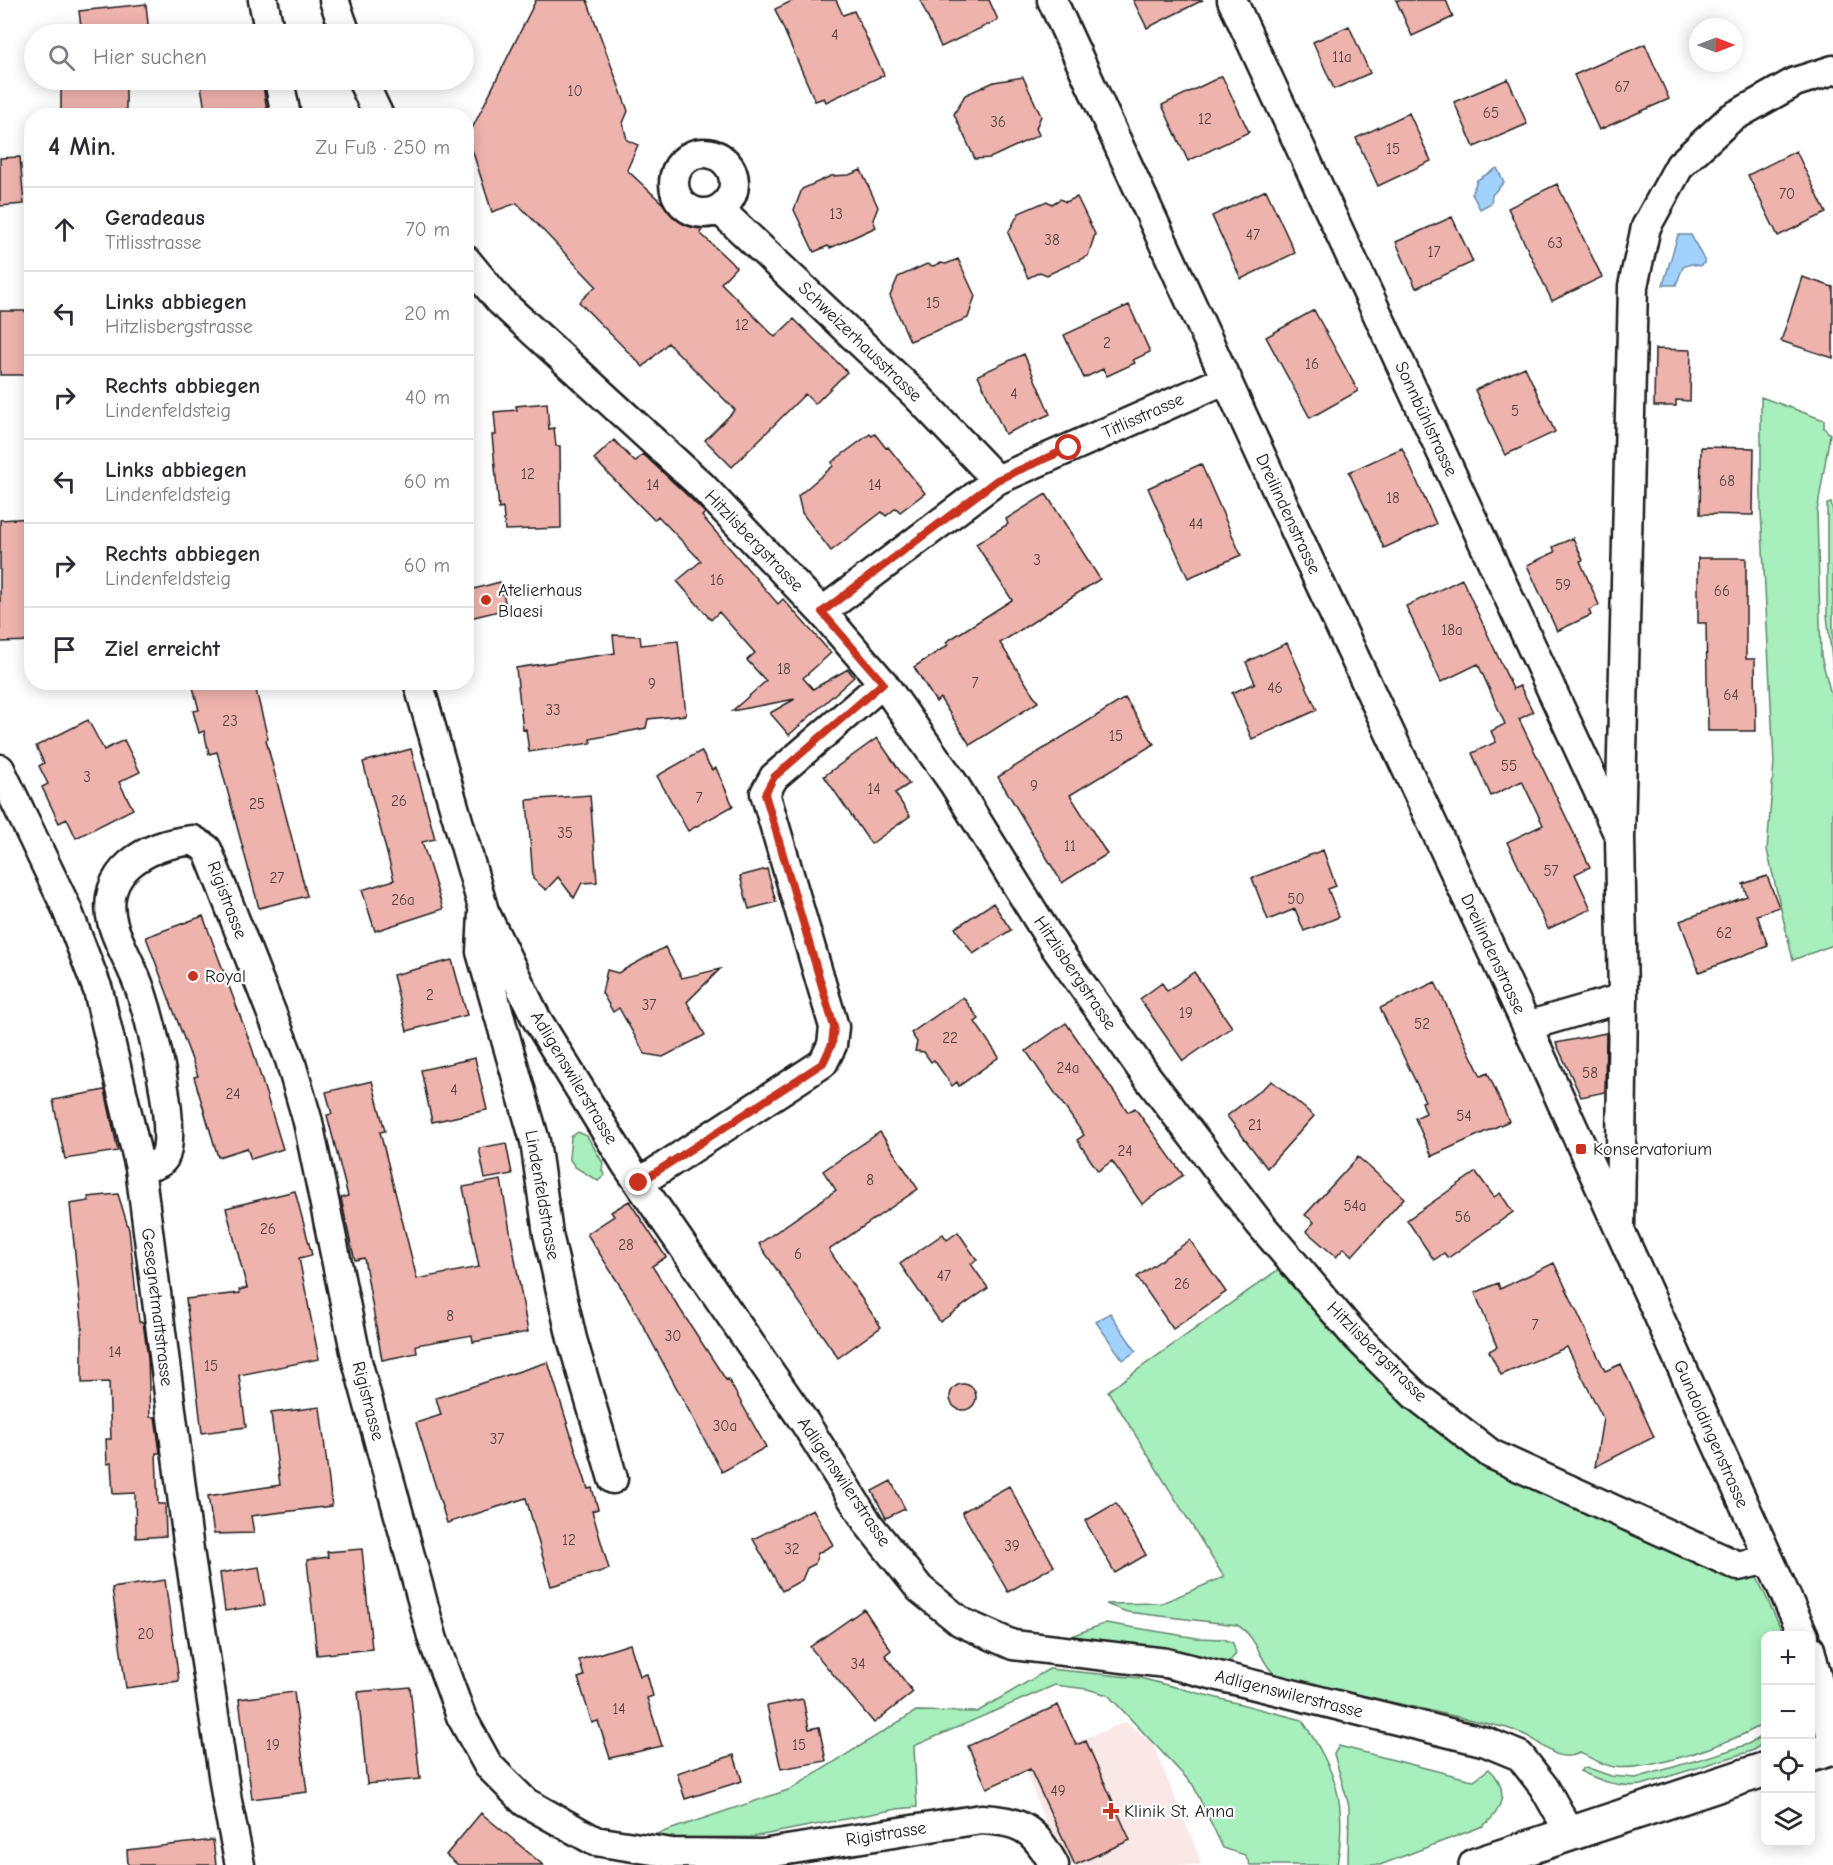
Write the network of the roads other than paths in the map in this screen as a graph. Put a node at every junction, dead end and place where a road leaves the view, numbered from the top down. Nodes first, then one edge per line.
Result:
1 (264, 0) edge
2 (334, 0) edge
3 (1053, 0) edge
4 (1232, 0) edge
5 (268, 24) edge
6 (342, 24) edge
7 (1833, 70) edge
8 (281, 90) edge
9 (367, 90) edge
10 (284, 108) edge
11 (375, 108) edge
12 (719, 209) dead end
13 (474, 270) edge
14 (1227, 380) junction
15 (997, 480) junction
16 (822, 612) junction
17 (883, 683) junction
18 (420, 690) edge
19 (0, 769) edge
20 (1620, 838) junction
21 (483, 911) junction
22 (1623, 998) junction
23 (1527, 1026) junction
24 (140, 1168) junction
25 (639, 1183) junction
26 (1620, 1232) junction
27 (613, 1479) dead end
28 (1768, 1559) junction
29 (1802, 1631) edge
30 (1815, 1669) edge
31 (1833, 1743) edge
32 (1833, 1748) edge
33 (1815, 1753) edge
34 (1761, 1771) edge
35 (1570, 1833) junction
36 (240, 1865) edge
37 (1054, 1865) edge
38 (1476, 1865) edge

1 - 5 street
2 - 6 street
3 - 14 street, Dreilindenstrasse
4 - 20 street, Sonnbühlstrasse
7 - 20 street
8 - 10 street
9 - 11 street
12 - 15 street, Schweizerhausstrasse
13 - 16 street, Hitzlisbergstrasse
14 - 15 street, Titlisstrasse
14 - 23 street, Dreilindenstrasse
15 - 16 street, Titlisstrasse
16 - 17 street, Hitzlisbergstrasse
17 - 25 street
17 - 28 street, Hitzlisbergstrasse
18 - 21 street, Adligenswilerstrasse
19 - 24 street, Gesegnetmattstrasse
20 - 22 street
21 - 25 street, Adligenswilerstrasse
21 - 27 street, Lindenfeldstrasse
22 - 23 street, Dreilindenstrasse
22 - 26 street
23 - 26 street, Dreilindenstrasse
24 - 36 street, Gesegnetmattstrasse
24 - 37 street, Rigistrasse
25 - 35 street, Adligenswilerstrasse
26 - 28 street, Gundoldingenstrasse
28 - 29 street, Gundoldingenstrasse
30 - 31 street
32 - 33 main road
34 - 35 main road
35 - 38 main road

